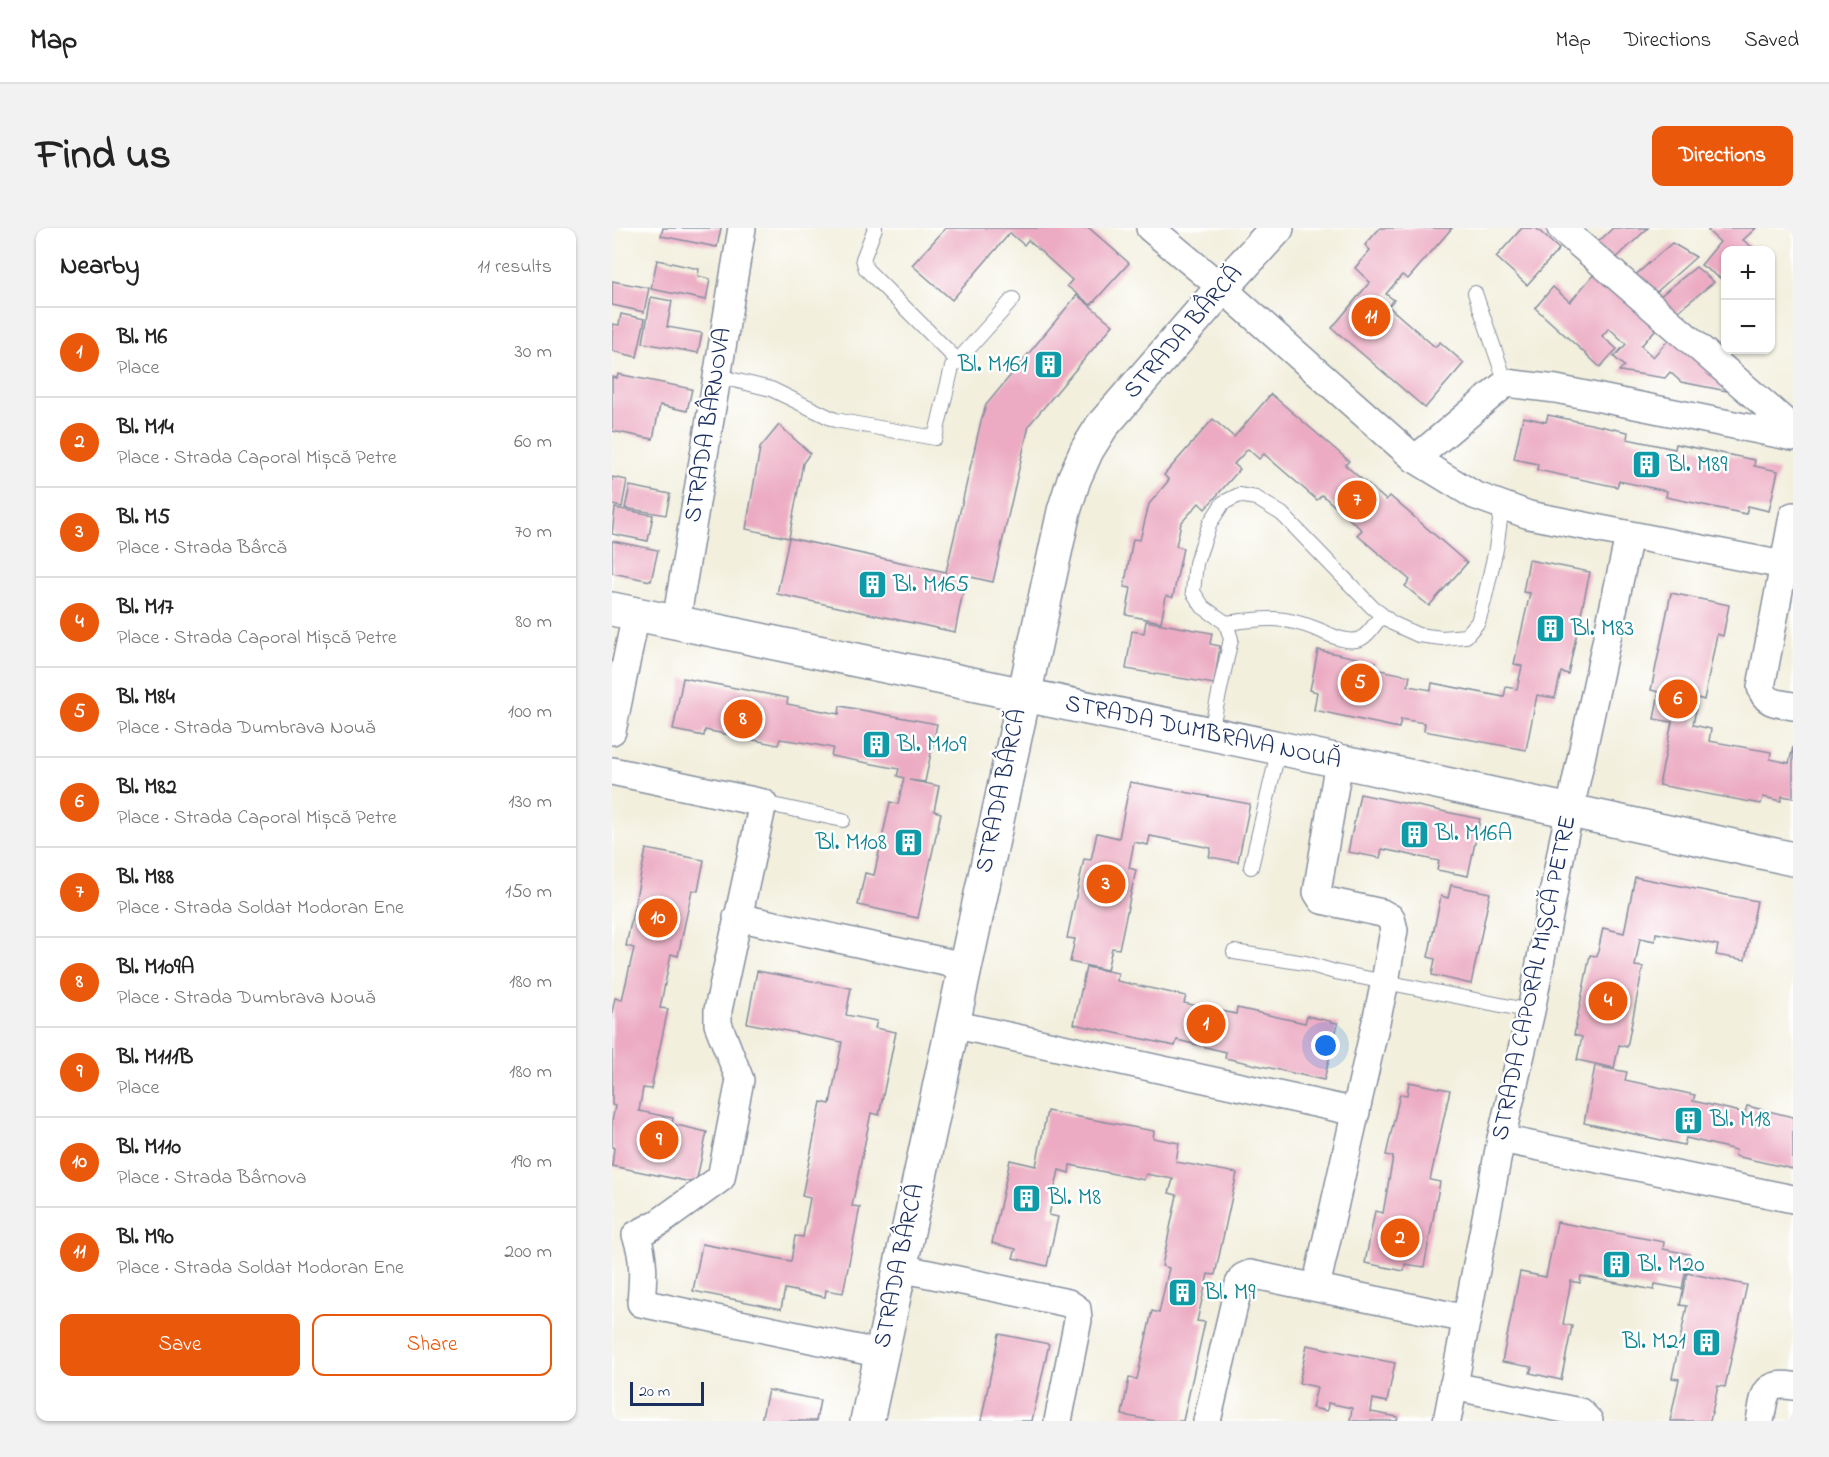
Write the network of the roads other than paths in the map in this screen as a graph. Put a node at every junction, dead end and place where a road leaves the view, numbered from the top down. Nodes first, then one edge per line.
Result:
1 (742, 228) edge
2 (875, 228) edge
3 (1150, 228) edge
4 (1277, 228) edge
5 (1561, 228) edge
6 (1221, 288) junction
7 (1474, 293) dead end
8 (1013, 299) dead end
9 (958, 361) junction
10 (717, 376) junction
11 (1506, 383) junction
12 (1793, 429) edge
13 (1793, 437) edge
14 (1415, 459) junction
15 (1502, 506) junction
16 (1793, 516) edge
17 (1629, 536) junction
18 (1789, 567) edge
19 (624, 612) edge
20 (1382, 615) junction
21 (676, 622) junction
22 (1226, 623) junction
23 (1023, 695) junction
24 (1793, 706) edge
25 (612, 731) edge
26 (1210, 735) junction
27 (1279, 748) junction
28 (1339, 761) junction
29 (612, 771) edge
30 (763, 803) junction
31 (1569, 812) junction
32 (843, 820) dead end
33 (1793, 859) edge
34 (1251, 867) dead end
35 (737, 916) junction
36 (1234, 952) dead end
37 (964, 966) junction
38 (1385, 982) junction
39 (1531, 1011) junction
40 (952, 1024) junction
41 (1356, 1112) junction
42 (1501, 1139) junction
43 (1793, 1199) edge
44 (624, 1232) edge
45 (900, 1268) junction
46 (1316, 1287) junction
47 (1467, 1319) junction
48 (882, 1354) junction
49 (1453, 1386) junction
50 (1793, 1386) edge
51 (867, 1421) edge
52 (1058, 1421) edge
53 (1207, 1421) edge
54 (1447, 1421) edge
55 (1589, 1421) edge
56 (1760, 1421) edge

1 - 10 street, STRADA BÂRNOVA
2 - 9 lane
3 - 6 street
4 - 6 street, STRADA BÂRCĂ
5 - 12 street
6 - 14 street
6 - 23 street, STRADA BÂRCĂ
7 - 11 lane
8 - 9 lane
9 - 10 lane
10 - 21 street, STRADA BÂRNOVA
11 - 13 street
11 - 14 street
14 - 15 street
15 - 17 street
15 - 20 lane
16 - 18 street
17 - 18 street
17 - 31 street, STRADA CAPORAL MIȘCĂ PETRE
18 - 24 street
19 - 21 street, STRADA DUMBRAVA NOUĂ
19 - 25 street
20 - 22 lane
20 - 22 lane
21 - 23 street, STRADA DUMBRAVA NOUĂ
22 - 26 lane
23 - 26 street, STRADA DUMBRAVA NOUĂ
23 - 37 street, STRADA BÂRCĂ
26 - 27 street, STRADA DUMBRAVA NOUĂ
27 - 28 street, STRADA DUMBRAVA NOUĂ
27 - 34 lane
28 - 31 street, STRADA DUMBRAVA NOUĂ
28 - 38 street
29 - 30 street
30 - 32 lane
30 - 35 street
31 - 33 street, STRADA DUMBRAVA NOUĂ
31 - 39 street, STRADA CAPORAL MIȘCĂ PETRE
35 - 37 street
35 - 44 street
36 - 38 lane
37 - 40 street, STRADA BÂRCĂ
38 - 39 lane
38 - 41 street
39 - 42 street, STRADA CAPORAL MIȘCĂ PETRE
40 - 41 street
40 - 45 street, STRADA BÂRCĂ
41 - 46 street
42 - 43 street
42 - 47 street, STRADA CAPORAL MIȘCĂ PETRE
44 - 48 street
45 - 48 street, STRADA BÂRCĂ
45 - 52 street
46 - 47 street
46 - 53 street
47 - 49 street, STRADA CAPORAL MIȘCĂ PETRE
48 - 51 street, STRADA BÂRCĂ
49 - 54 street, STRADA CAPORAL MIȘCĂ PETRE
49 - 55 street
50 - 56 street

